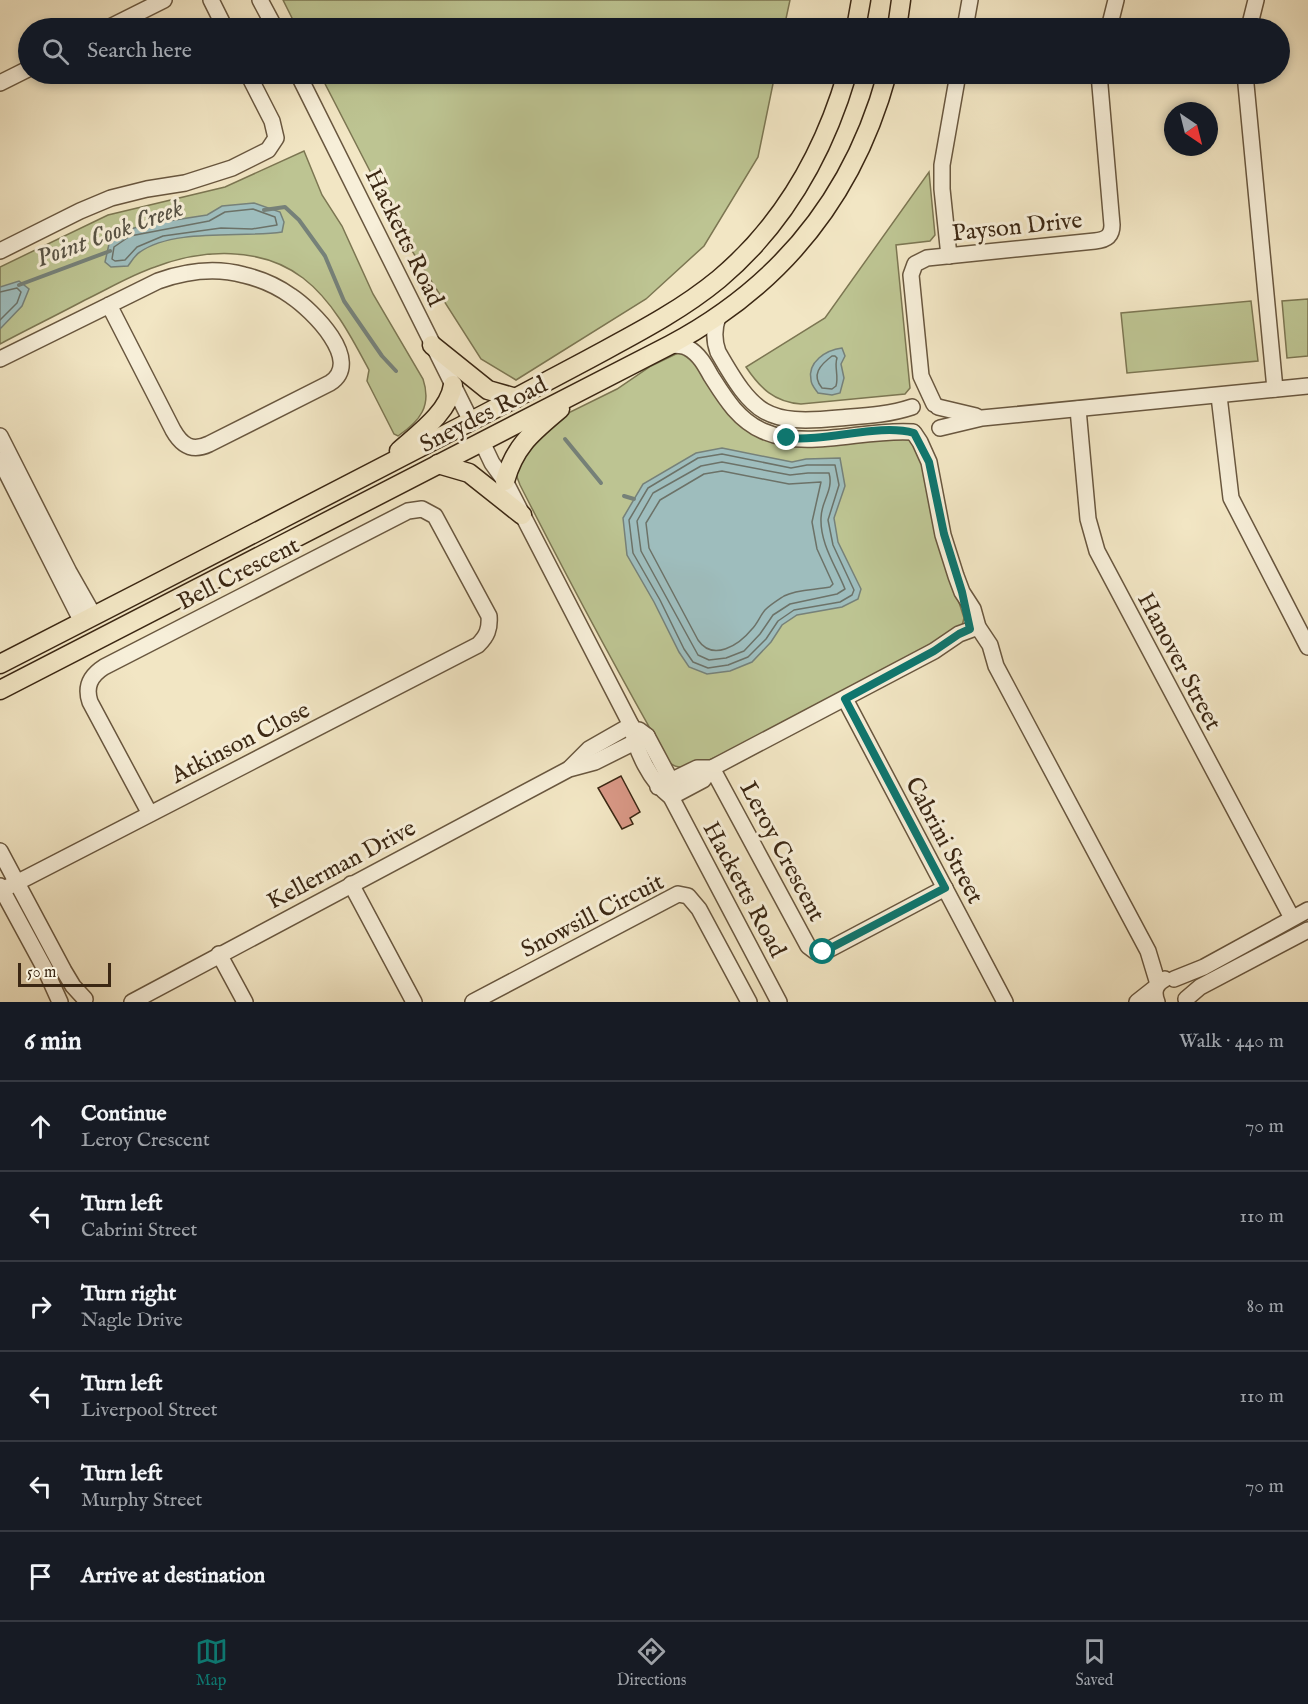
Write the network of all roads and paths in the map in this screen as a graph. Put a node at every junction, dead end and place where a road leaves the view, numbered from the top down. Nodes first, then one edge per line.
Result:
1 (164, 0) edge
2 (211, 0) edge
3 (260, 0) edge
4 (861, 0) edge
5 (902, 0) edge
6 (970, 0) edge
7 (1116, 0) edge
8 (1256, 0) edge
9 (128, 18) edge
10 (220, 18) edge
11 (270, 18) edge
12 (858, 18) edge
13 (899, 18) edge
14 (967, 18) edge
15 (1112, 18) edge
16 (1252, 18) edge
17 (18, 74) edge
18 (0, 83) edge
19 (253, 84) edge
20 (303, 84) edge
21 (844, 84) edge
22 (884, 84) edge
23 (956, 84) edge
24 (1100, 84) edge
25 (1246, 84) edge
26 (0, 251) edge
27 (949, 255) junction
28 (109, 305) junction
29 (718, 317) junction
30 (432, 345) junction
31 (670, 345) junction
32 (2, 360) edge
33 (921, 376) junction
34 (453, 385) junction
35 (1308, 386) edge
36 (1275, 389) junction
37 (581, 390) junction
38 (1220, 396) junction
39 (516, 398) junction
40 (915, 405) junction
41 (936, 406) junction
42 (1078, 409) junction
43 (982, 418) junction
44 (471, 421) junction
45 (938, 430) junction
46 (914, 432) junction
47 (0, 436) edge
48 (482, 442) junction
49 (0, 460) edge
50 (929, 462) junction
51 (438, 464) junction
52 (383, 467) junction
53 (505, 481) junction
54 (522, 515) junction
55 (88, 619) junction
56 (490, 626) joint
57 (974, 630) junction
58 (99, 639) junction
59 (1308, 647) edge
60 (0, 664) edge
61 (0, 690) edge
62 (845, 699) junction
63 (632, 724) junction
64 (641, 739) junction
65 (712, 768) junction
66 (569, 769) junction
67 (664, 784) junction
68 (671, 797) junction
69 (150, 814) junction
70 (0, 850) edge
71 (17, 883) junction
72 (351, 884) junction
73 (1, 888) edge
74 (945, 888) junction
75 (1308, 910) edge
76 (1292, 918) junction
77 (1308, 930) edge
78 (219, 954) junction
79 (1163, 986) edge
80 (1185, 1000) edge
81 (83, 1001) edge
82 (129, 1001) edge
83 (60, 1002) edge
84 (245, 1002) edge
85 (414, 1002) edge
86 (472, 1002) edge
87 (748, 1002) edge
88 (779, 1002) edge
89 (1005, 1002) edge
90 (1137, 1002) edge

1 - 9 street
2 - 10 street
3 - 11 street
4 - 12 main road
5 - 13 main road
6 - 14 street
7 - 15 street
8 - 16 street
17 - 18 street
19 - 26 street
20 - 30 street, Hacketts Road
21 - 39 main road, Sneydes Road
22 - 29 main road, Sneydes Road
23 - 27 street
24 - 27 street, Payson Drive
25 - 36 street
27 - 33 street, Payson Drive
28 - 28 street
28 - 32 street
29 - 31 main road, Sneydes Road
29 - 40 street
30 - 34 street, Hacketts Road
30 - 39 main road
31 - 37 main road, Sneydes Road
31 - 46 street
33 - 40 street, Payson Drive
33 - 41 street, Payson Drive
34 - 44 street, Hacketts Road
34 - 52 main road
35 - 36 street
36 - 38 street
37 - 48 main road, Sneydes Road
37 - 53 main road
38 - 42 street
38 - 59 street
39 - 44 main road, Sneydes Road
40 - 41 street
40 - 46 street
41 - 43 street
41 - 45 street
42 - 43 street
42 - 76 street, Hanover Street
43 - 45 street
44 - 48 main road
44 - 52 main road, Sneydes Road
45 - 46 street
45 - 50 street
46 - 50 street
47 - 55 street
48 - 51 main road, Sneydes Road
48 - 53 street, Hacketts Road
49 - 55 street
50 - 57 street
51 - 54 main road
51 - 58 main road, Sneydes Road
52 - 55 main road, Sneydes Road
53 - 54 street, Hacketts Road
54 - 63 street, Hacketts Road
55 - 58 main road
55 - 60 main road, Sneydes Road
56 - 69 street, Atkinson Close
56 - 69 street, Bell Crescent
57 - 62 street
57 - 79 street
58 - 61 main road, Sneydes Road
62 - 65 street
62 - 74 street, Cabrini Street
63 - 64 street, Hacketts Road
63 - 66 street, Kellerman Drive
64 - 66 street, Kellerman Drive
64 - 67 street, Hacketts Road
65 - 67 street
65 - 68 street
65 - 74 street, Leroy Crescent
66 - 72 street, Kellerman Drive
67 - 68 street, Hacketts Road
68 - 88 street, Hacketts Road
69 - 71 street, Atkinson Close
70 - 71 street
71 - 73 street, Atkinson Close
71 - 81 street
72 - 78 street, Kellerman Drive
72 - 85 street
73 - 83 street
74 - 89 street, Cabrini Street
75 - 76 street
76 - 79 street
77 - 80 street
78 - 82 street, Kellerman Drive
78 - 84 street
79 - 80 street
79 - 90 street
86 - 87 street, Snowsill Circuit

